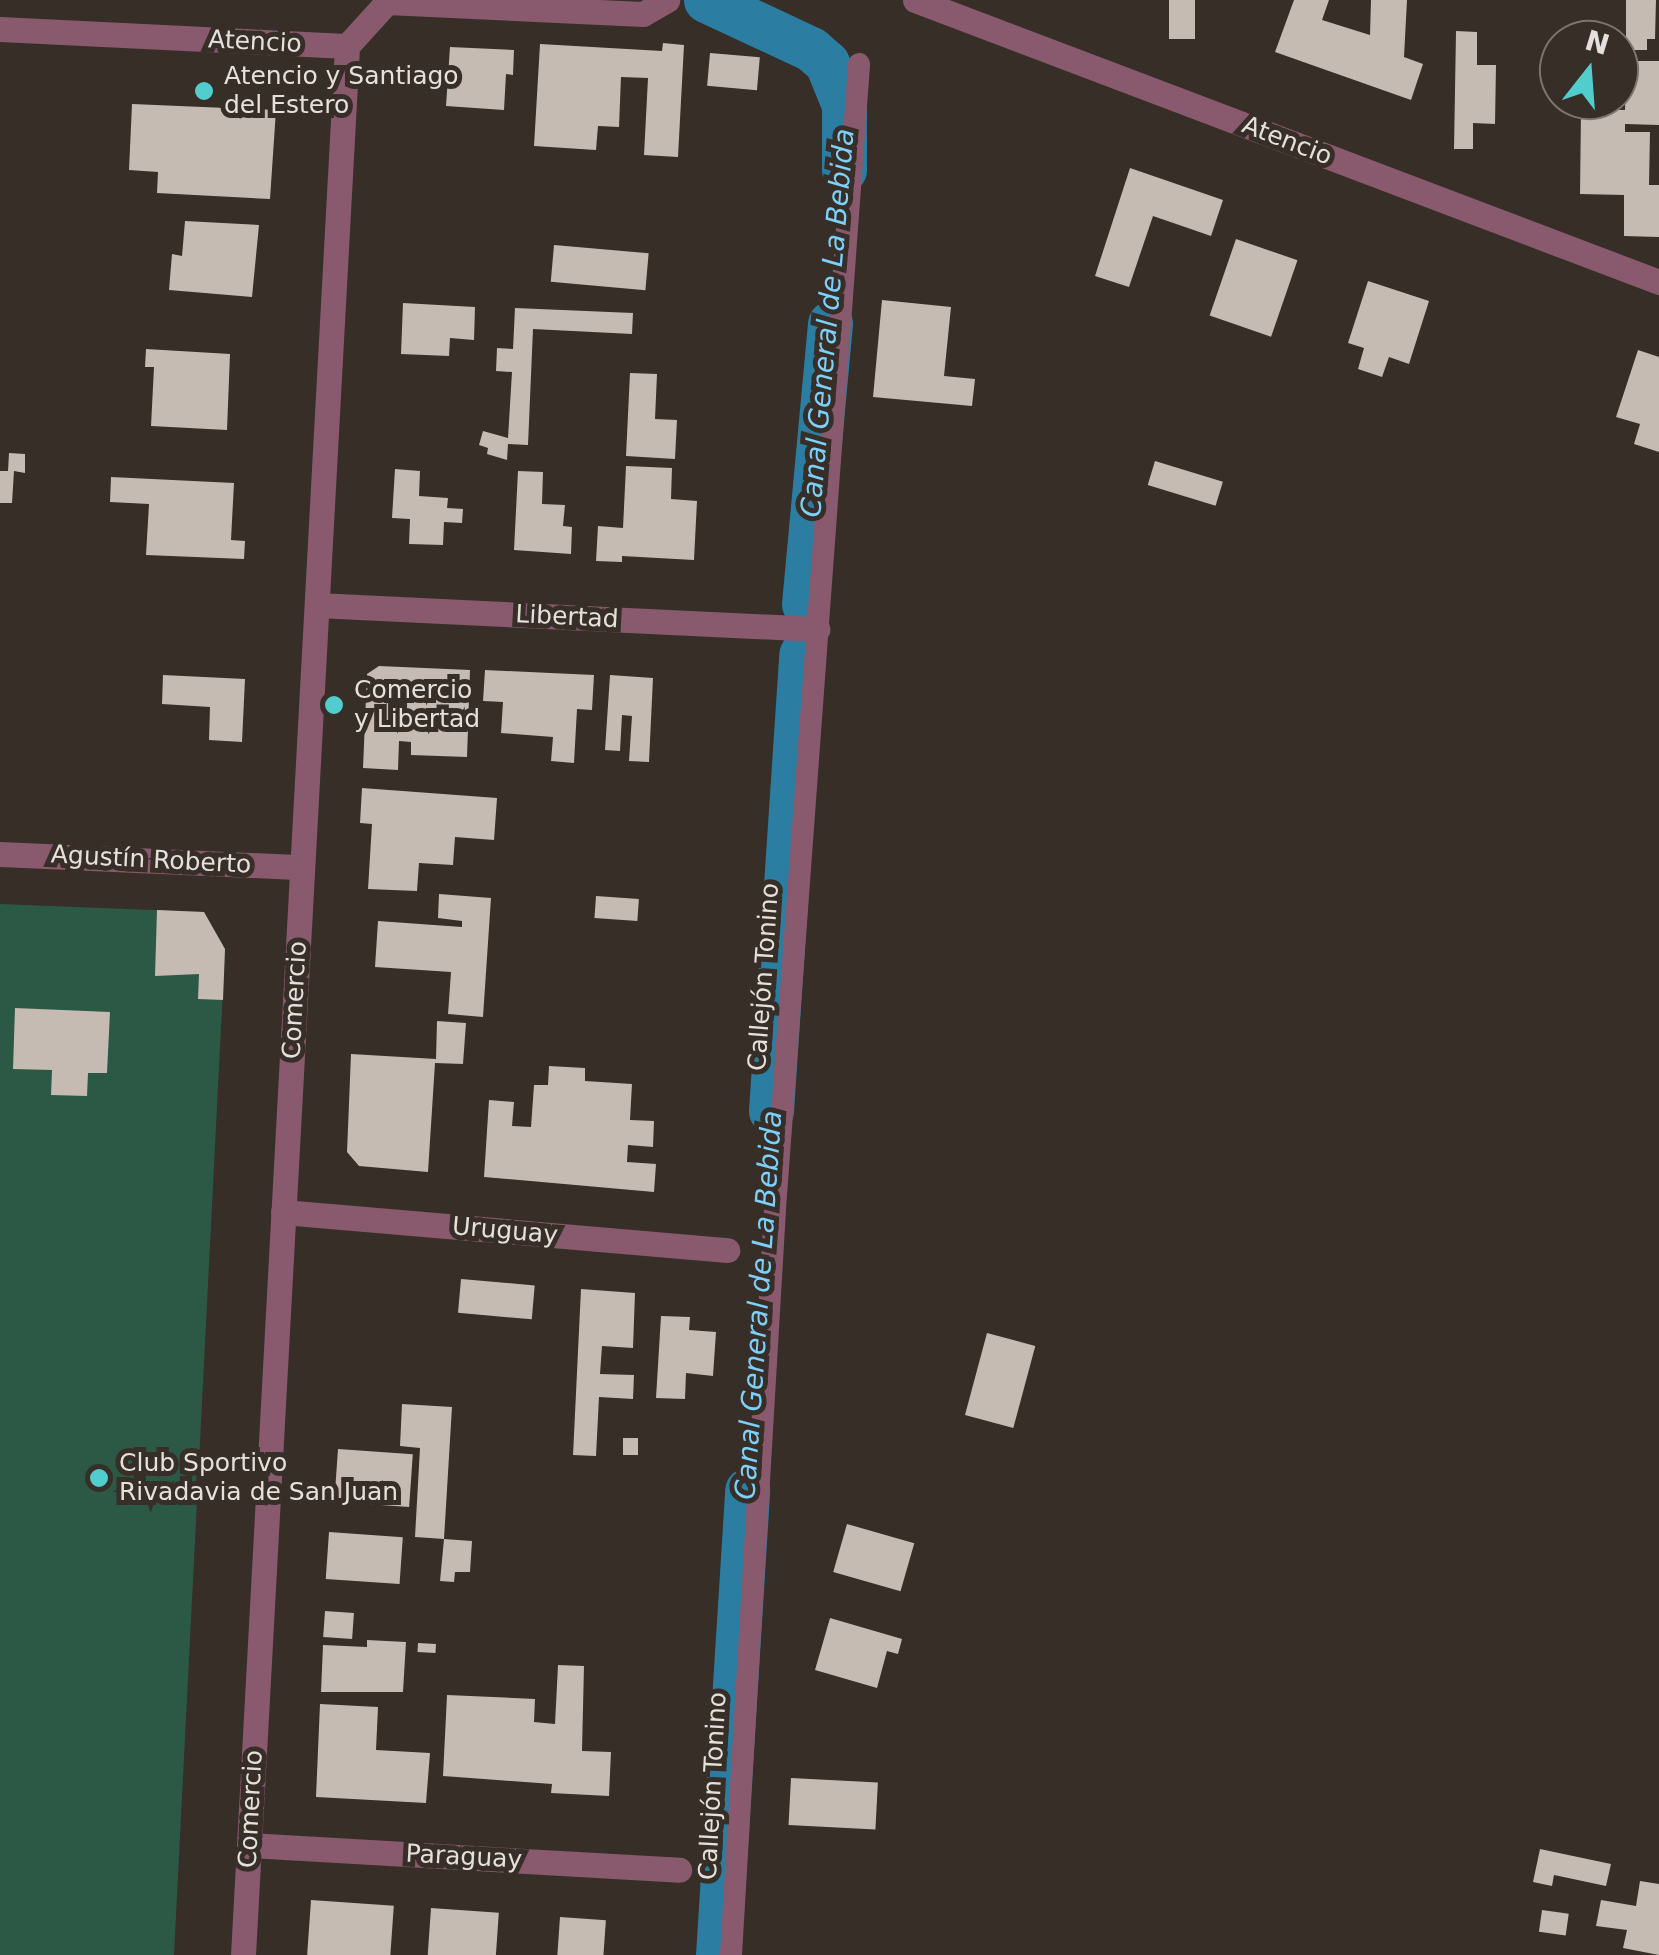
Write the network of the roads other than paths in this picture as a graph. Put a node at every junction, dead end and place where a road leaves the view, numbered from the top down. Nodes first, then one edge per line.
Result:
1 (667, 0) edge
2 (915, 0) edge
3 (0, 29) edge
4 (347, 46) junction
5 (859, 64) dead end
6 (1659, 282) edge
7 (317, 605) junction
8 (817, 629) junction
9 (0, 854) edge
10 (302, 867) junction
11 (283, 1212) junction
12 (727, 1250) dead end
13 (249, 1845) junction
14 (678, 1870) dead end
15 (243, 1955) edge
16 (730, 1955) edge

1 - 4 street
2 - 6 street, Atencio
3 - 4 street, Atencio
4 - 7 street, Comercio
5 - 8 lane, Callejón Tonino
7 - 8 street, Libertad
7 - 10 street, Comercio
8 - 16 lane, Callejón Tonino
9 - 10 street, Agustín Roberto
10 - 11 street, Comercio
11 - 12 street, Uruguay
11 - 13 street, Comercio
13 - 14 street, Paraguay
13 - 15 street, Comercio

